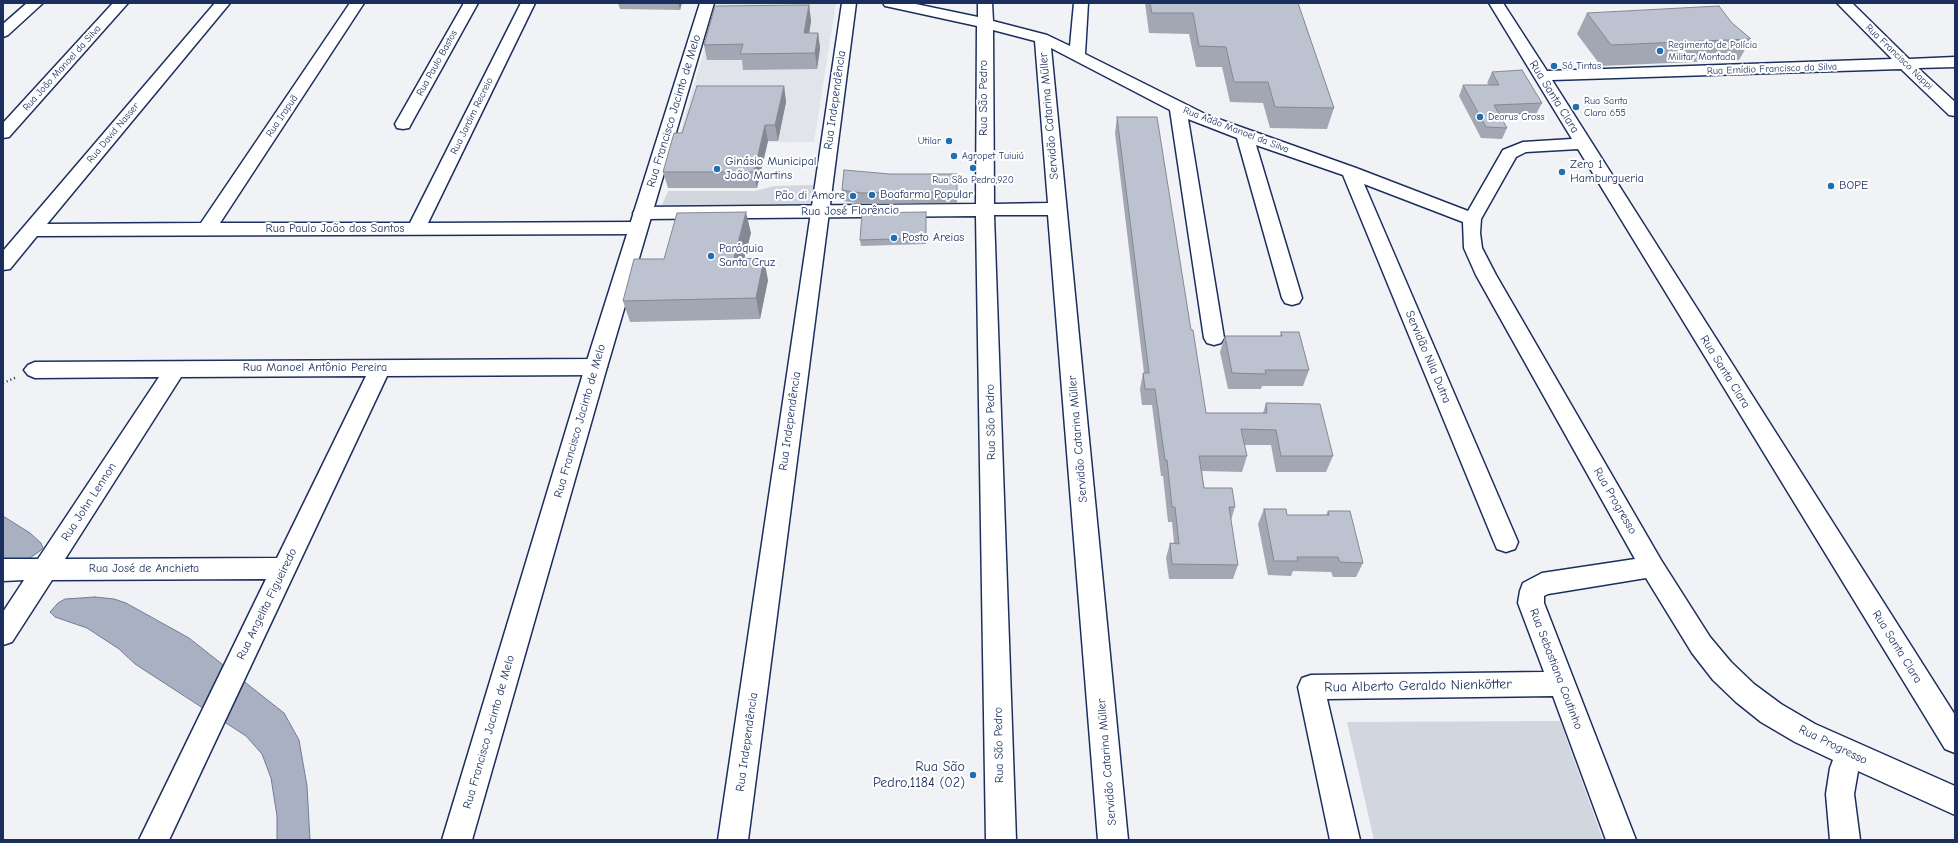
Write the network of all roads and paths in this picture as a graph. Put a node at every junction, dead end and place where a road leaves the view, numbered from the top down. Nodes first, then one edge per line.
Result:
1 (36, 3) edge
2 (121, 3) edge
3 (223, 3) edge
4 (357, 3) edge
5 (471, 3) edge
6 (528, 3) edge
7 (707, 3) edge
8 (848, 3) edge
9 (890, 3) edge
10 (1081, 3) edge
11 (1496, 3) edge
12 (1844, 3) edge
13 (984, 13) edge
14 (3, 32) edge
15 (1042, 38) junction
16 (1077, 54) junction
17 (1955, 62) edge
18 (1905, 64) junction
19 (1542, 76) junction
20 (1178, 108) junction
21 (1955, 111) edge
22 (403, 124) dead end
23 (3, 133) edge
24 (1245, 135) junction
25 (1584, 144) junction
26 (1350, 172) junction
27 (1058, 209) junction
28 (985, 210) junction
29 (819, 211) junction
30 (1472, 219) junction
31 (640, 221) junction
32 (207, 229) junction
33 (416, 229) junction
34 (32, 230) junction
35 (3, 264) edge
36 (1292, 298) dead end
37 (1214, 338) dead end
38 (596, 367) junction
39 (380, 368) junction
40 (175, 369) junction
41 (34, 370) dead end
42 (1506, 542) dead end
43 (1652, 567) junction
44 (284, 568) junction
45 (3, 570) edge
46 (45, 570) junction
47 (3, 634) edge
48 (1562, 684) junction
49 (1955, 740) edge
50 (1851, 755) junction
51 (1955, 801) edge
52 (154, 840) edge
53 (457, 840) edge
54 (733, 840) edge
55 (1002, 840) edge
56 (1114, 840) edge
57 (1345, 840) edge
58 (1621, 840) edge
59 (1845, 840) edge

1 - 14 street
2 - 23 street, Rua João Manoel da Silva
3 - 34 street, Rua David Nasser
4 - 32 street, Rua Irapuã
5 - 22 street, Rua Paulo Bastos
6 - 33 street, Rua Jardim Recreio
7 - 31 street, Rua Francisco Jacinto de Melo
8 - 29 street, Rua Independência
9 - 13 street, Rua Adão Manoel da Silva
10 - 16 street
11 - 19 street, Rua Santa Clara
12 - 18 street, Rua Francisco Nappi
13 - 15 street, Rua Adão Manoel da Silva
13 - 28 street, Rua São Pedro
15 - 16 street, Rua Adão Manoel da Silva
15 - 27 street, Servidão Catarina Müller
16 - 20 street, Rua Adão Manoel da Silva
17 - 18 street, Rua Emídio Francisco da Silva
18 - 19 street, Rua Emídio Francisco da Silva
18 - 21 street, Rua Francisco Nappi
19 - 25 street, Rua Santa Clara
20 - 24 street, Rua Adão Manoel da Silva
20 - 37 street
24 - 26 street, Rua Adão Manoel da Silva
24 - 36 street
25 - 30 street
25 - 49 street, Rua Santa Clara
26 - 30 street, Rua Adão Manoel da Silva
26 - 42 street, Servidão Nila Dutra
27 - 28 street, Rua José Florêncio
27 - 56 street, Servidão Catarina Müller
28 - 29 street, Rua José Florêncio
28 - 55 street, Rua São Pedro
29 - 31 street, Rua José Florêncio
29 - 54 street, Rua Independência
30 - 43 street, Rua Progresso
31 - 33 street, Rua Paulo João dos Santos
31 - 38 street, Rua Francisco Jacinto de Melo
32 - 33 street, Rua Paulo João dos Santos
32 - 34 street, Rua Paulo João dos Santos
34 - 35 street, Rua David Nasser
38 - 39 street, Rua Manoel Antônio Pereira
38 - 53 street, Rua Francisco Jacinto de Melo
39 - 40 street, Rua Manoel Antônio Pereira
39 - 44 street, Rua Angelita Figueiredo
40 - 41 street, Rua Manoel Antônio Pereira
40 - 46 street, Rua John Lennon
43 - 48 street, Rua Sebastiana Coutinho
43 - 50 street, Rua Progresso
44 - 46 street, Rua José de Anchieta
44 - 52 street, Rua Angelita Figueiredo
45 - 46 street, Rua José de Anchieta
46 - 47 street, Rua John Lennon
48 - 57 street, Rua Alberto Geraldo Nienkötter
48 - 58 street, Rua Sebastiana Coutinho
50 - 51 street, Rua Progresso
50 - 59 street

